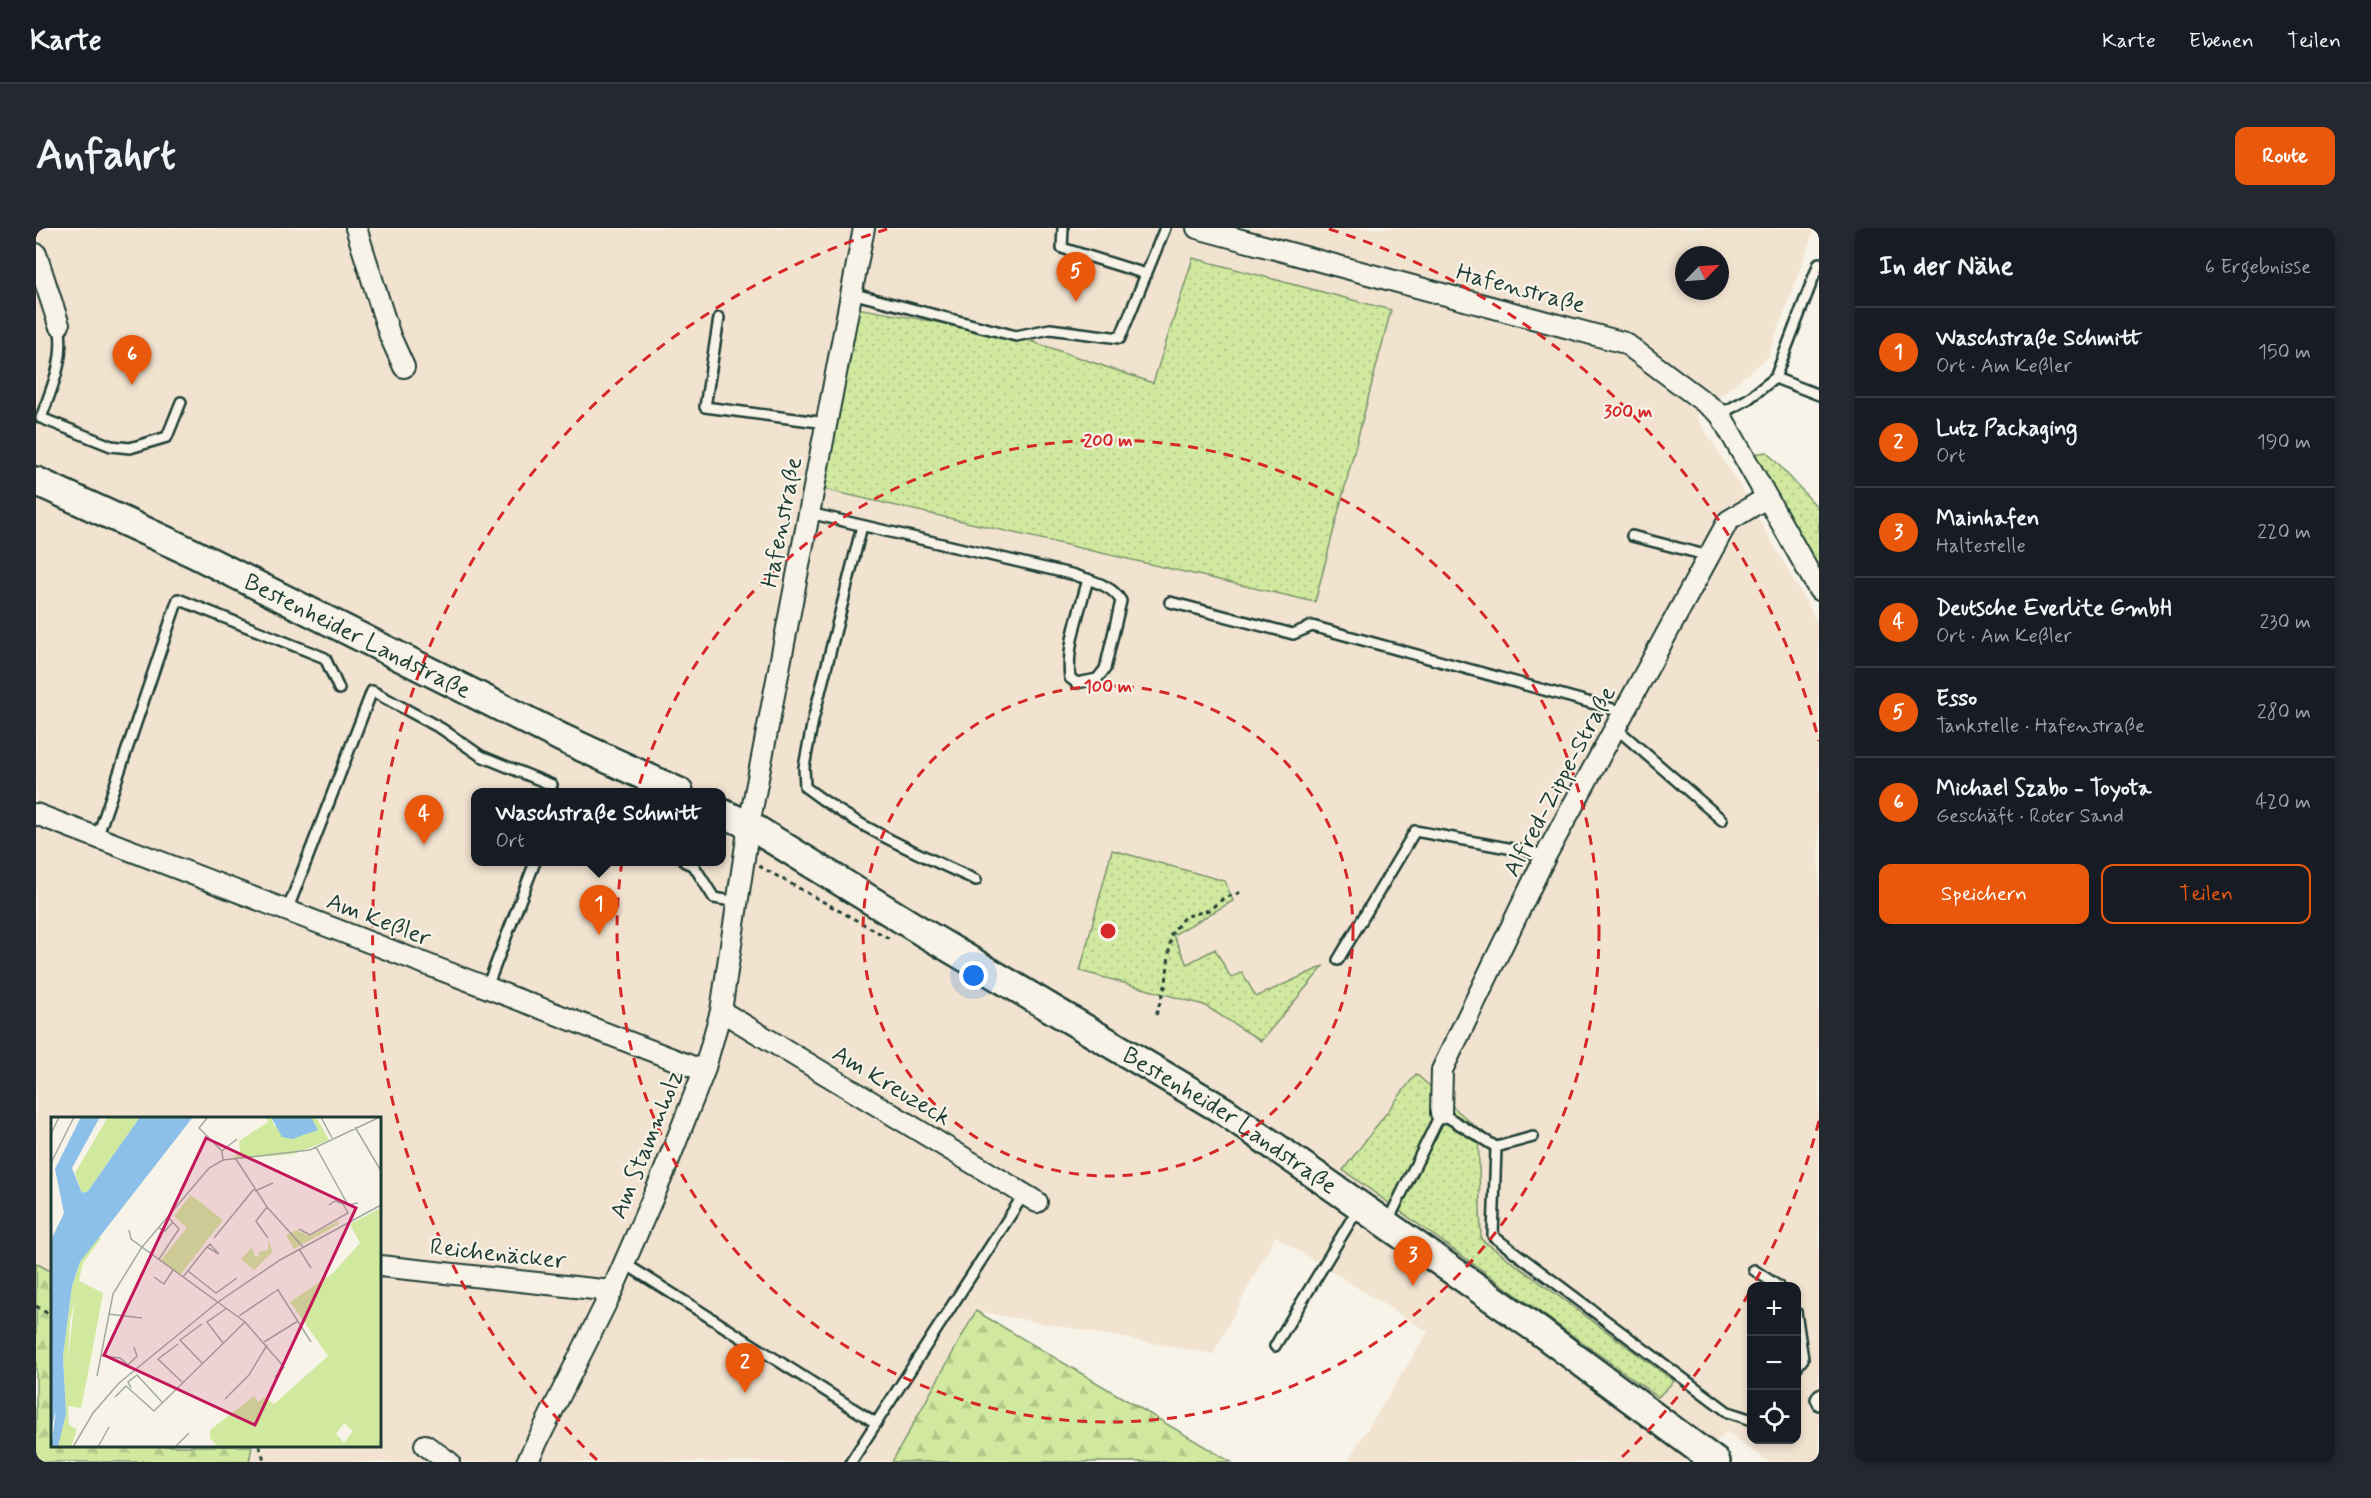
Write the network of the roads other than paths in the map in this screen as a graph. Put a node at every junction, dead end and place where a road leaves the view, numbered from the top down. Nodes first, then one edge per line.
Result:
1 (356, 228) edge
2 (864, 228) edge
3 (1063, 228) edge
4 (1166, 228) edge
5 (1197, 228) edge
6 (36, 254) edge
7 (1819, 263) edge
8 (1146, 274) junction
9 (851, 293) junction
10 (719, 318) dead end
11 (59, 325) joint
12 (404, 367) dead end
13 (1775, 378) junction
14 (1819, 396) edge
15 (181, 402) dead end
16 (1720, 414) junction
17 (826, 423) junction
18 (36, 481) edge
19 (1766, 498) junction
20 (809, 513) junction
21 (862, 526) junction
22 (1632, 536) dead end
23 (1709, 556) junction
24 (1088, 579) junction
25 (1819, 590) edge
26 (1170, 602) dead end
27 (339, 688) dead end
28 (1620, 720) junction
29 (552, 785) dead end
30 (670, 788) edge
31 (36, 814) edge
32 (726, 815) edge
33 (1722, 820) dead end
34 (749, 825) junction
35 (97, 838) junction
36 (1546, 855) junction
37 (533, 866) edge
38 (694, 866) edge
39 (976, 880) dead end
40 (738, 902) junction
41 (287, 911) junction
42 (1338, 960) dead end
43 (487, 987) junction
44 (721, 1011) junction
45 (704, 1071) junction
46 (1441, 1113) junction
47 (1533, 1137) dead end
48 (1496, 1147) junction
49 (1030, 1198) joint
50 (1359, 1206) junction
51 (1387, 1225) junction
52 (624, 1263) junction
53 (381, 1266) edge
54 (1754, 1270) dead end
55 (1771, 1282) edge
56 (612, 1292) junction
57 (1801, 1343) edge
58 (1275, 1346) dead end
59 (1801, 1362) edge
60 (1819, 1394) edge
61 (1819, 1405) edge
62 (1747, 1418) edge
63 (876, 1423) junction
64 (425, 1445) dead end
65 (449, 1462) edge
66 (527, 1462) edge
67 (851, 1462) edge
68 (1716, 1462) edge

1 - 12 street
2 - 9 street, Hafenstraße
3 - 8 lane
4 - 8 lane
5 - 16 street, Hafenstraße
6 - 11 street
7 - 13 lane
8 - 9 lane
9 - 17 street, Hafenstraße
10 - 17 lane
11 - 15 lane
13 - 14 lane
13 - 16 lane
16 - 19 street, Hafenstraße
17 - 20 street, Hafenstraße
18 - 30 main road, Bestenheider Landstraße
19 - 23 street, Alfred-Zippe-Straße
19 - 25 street, Hafenstraße
20 - 21 lane
20 - 34 street, Hafenstraße
21 - 24 lane
21 - 39 lane
22 - 23 lane
23 - 28 street, Alfred-Zippe-Straße
24 - 24 lane
26 - 28 lane
27 - 35 lane
28 - 33 lane
28 - 36 street, Alfred-Zippe-Straße
29 - 41 lane
31 - 35 street, Am Keßler
32 - 34 main road, Bestenheider Landstraße
34 - 40 street, Am Stammholz
34 - 50 main road, Bestenheider Landstraße
35 - 41 street, Am Keßler
36 - 42 lane
36 - 46 street, Alfred-Zippe-Straße
37 - 43 lane
38 - 40 lane
40 - 44 street, Am Stammholz
41 - 43 street, Am Keßler
43 - 45 street, Am Keßler
44 - 45 street, Am Stammholz
44 - 49 street, Am Kreuzeck
45 - 52 street, Am Stammholz
46 - 48 lane
46 - 51 lane
47 - 48 lane
48 - 62 lane
49 - 63 lane
50 - 51 main road, Bestenheider Landstraße
50 - 58 lane
51 - 68 main road, Bestenheider Landstraße
52 - 56 street, Am Stammholz
52 - 63 lane
53 - 56 street, Reichenäcker
54 - 55 lane
56 - 66 street, Am Stammholz
57 - 59 lane
60 - 61 lane
63 - 67 lane
64 - 65 street

